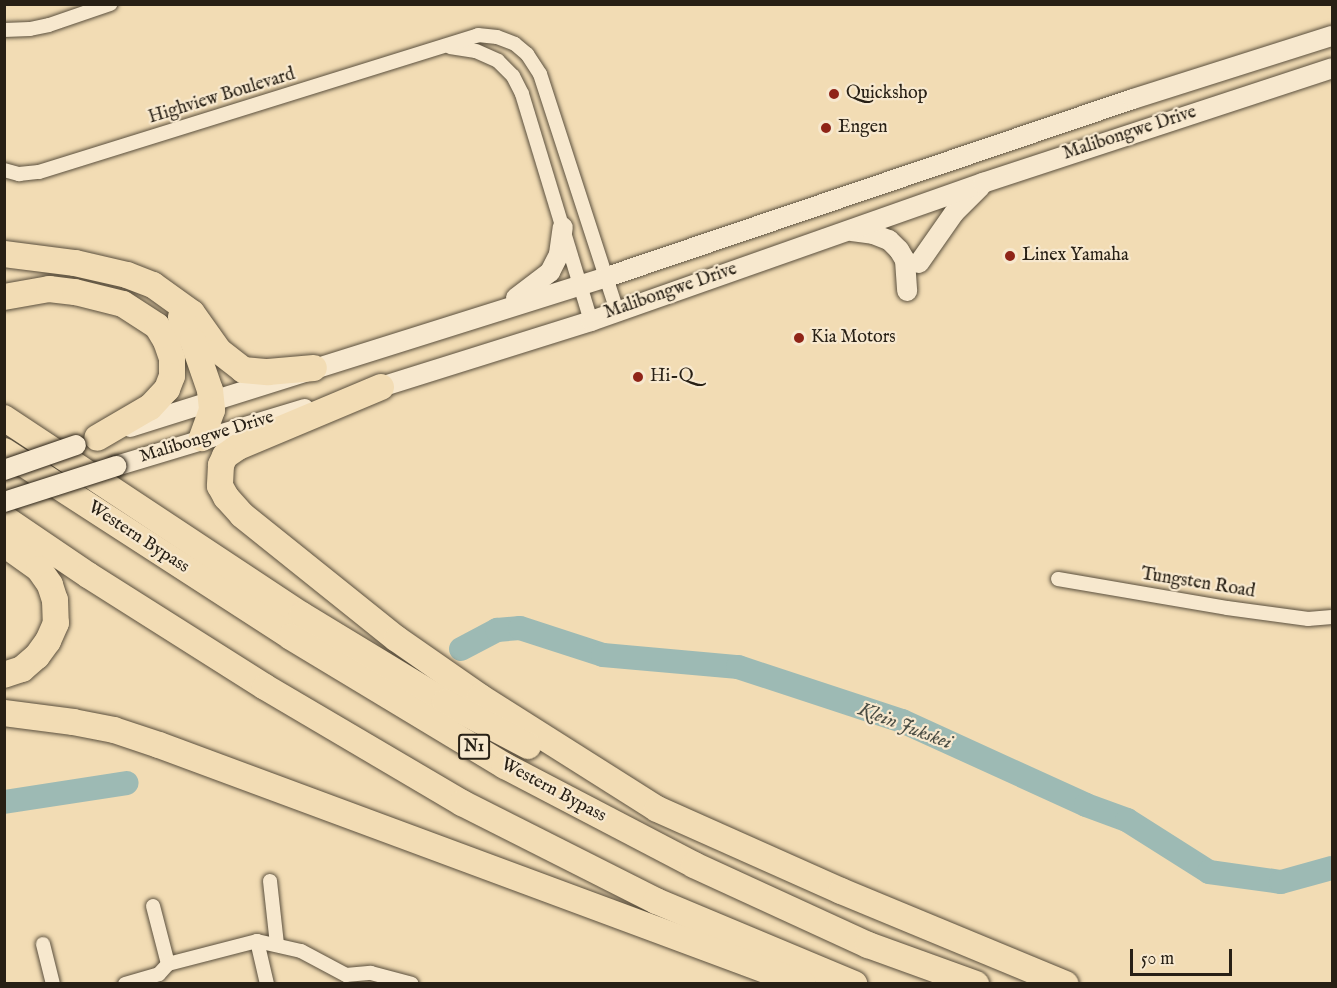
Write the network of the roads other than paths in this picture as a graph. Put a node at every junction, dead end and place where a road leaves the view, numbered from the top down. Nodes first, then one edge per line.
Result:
1 (110, 4) edge
2 (4, 30) edge
3 (1332, 36) edge
4 (448, 46) junction
5 (1332, 68) edge
6 (4, 170) edge
7 (983, 183) junction
8 (563, 227) junction
9 (848, 231) junction
10 (4, 254) edge
11 (919, 263) dead end
12 (607, 277) junction
13 (581, 285) junction
14 (907, 291) dead end
15 (4, 297) edge
16 (171, 298) junction
17 (499, 310) junction
18 (617, 311) junction
19 (591, 321) junction
20 (314, 368) junction
21 (381, 387) junction
22 (211, 400) junction
23 (4, 418) edge
24 (202, 438) junction
25 (87, 441) junction
26 (4, 451) edge
27 (4, 470) edge
28 (4, 502) edge
29 (4, 518) edge
30 (4, 544) edge
31 (1058, 579) dead end
32 (1332, 617) edge
33 (4, 675) edge
34 (4, 713) edge
35 (657, 809) junction
36 (270, 880) dead end
37 (153, 906) dead end
38 (257, 942) junction
39 (43, 944) dead end
40 (277, 944) junction
41 (163, 974) edge
42 (343, 979) edge
43 (53, 984) edge
44 (125, 984) edge
45 (267, 984) edge
46 (412, 984) edge
47 (803, 984) edge
48 (854, 984) edge
49 (976, 984) edge
50 (1065, 984) edge

1 - 2 street
3 - 12 main road, Malibongwe Drive
4 - 6 street, Highview Boulevard
4 - 8 street, Highview Boulevard
4 - 12 street, Highview Boulevard
5 - 7 main road, Malibongwe Drive
7 - 9 main road, Malibongwe Drive
7 - 11 main road
8 - 13 street, Highview Boulevard
8 - 17 main road
9 - 14 main road
9 - 18 main road, Malibongwe Drive
10 - 16 highway
12 - 13 main road, Malibongwe Drive
12 - 18 street, Highview Boulevard
13 - 17 main road, Malibongwe Drive
13 - 19 street, Highview Boulevard
15 - 25 highway
16 - 20 highway
16 - 22 highway
17 - 20 main road, Malibongwe Drive
18 - 19 main road, Malibongwe Drive
19 - 21 main road, Malibongwe Drive
20 - 22 main road, Malibongwe Drive
21 - 24 main road, Malibongwe Drive
21 - 35 highway
22 - 24 highway
22 - 25 main road, Malibongwe Drive
23 - 35 highway
24 - 28 main road, Malibongwe Drive, bridge
25 - 27 main road, Malibongwe Drive, bridge
26 - 49 highway, Western Bypass / N1
29 - 48 highway
30 - 33 highway
31 - 32 street, Tungsten Road
34 - 47 highway
35 - 50 highway
36 - 40 street
37 - 41 street
38 - 40 street
38 - 41 street
38 - 45 street
39 - 43 street
40 - 42 street
41 - 44 street
42 - 46 street

